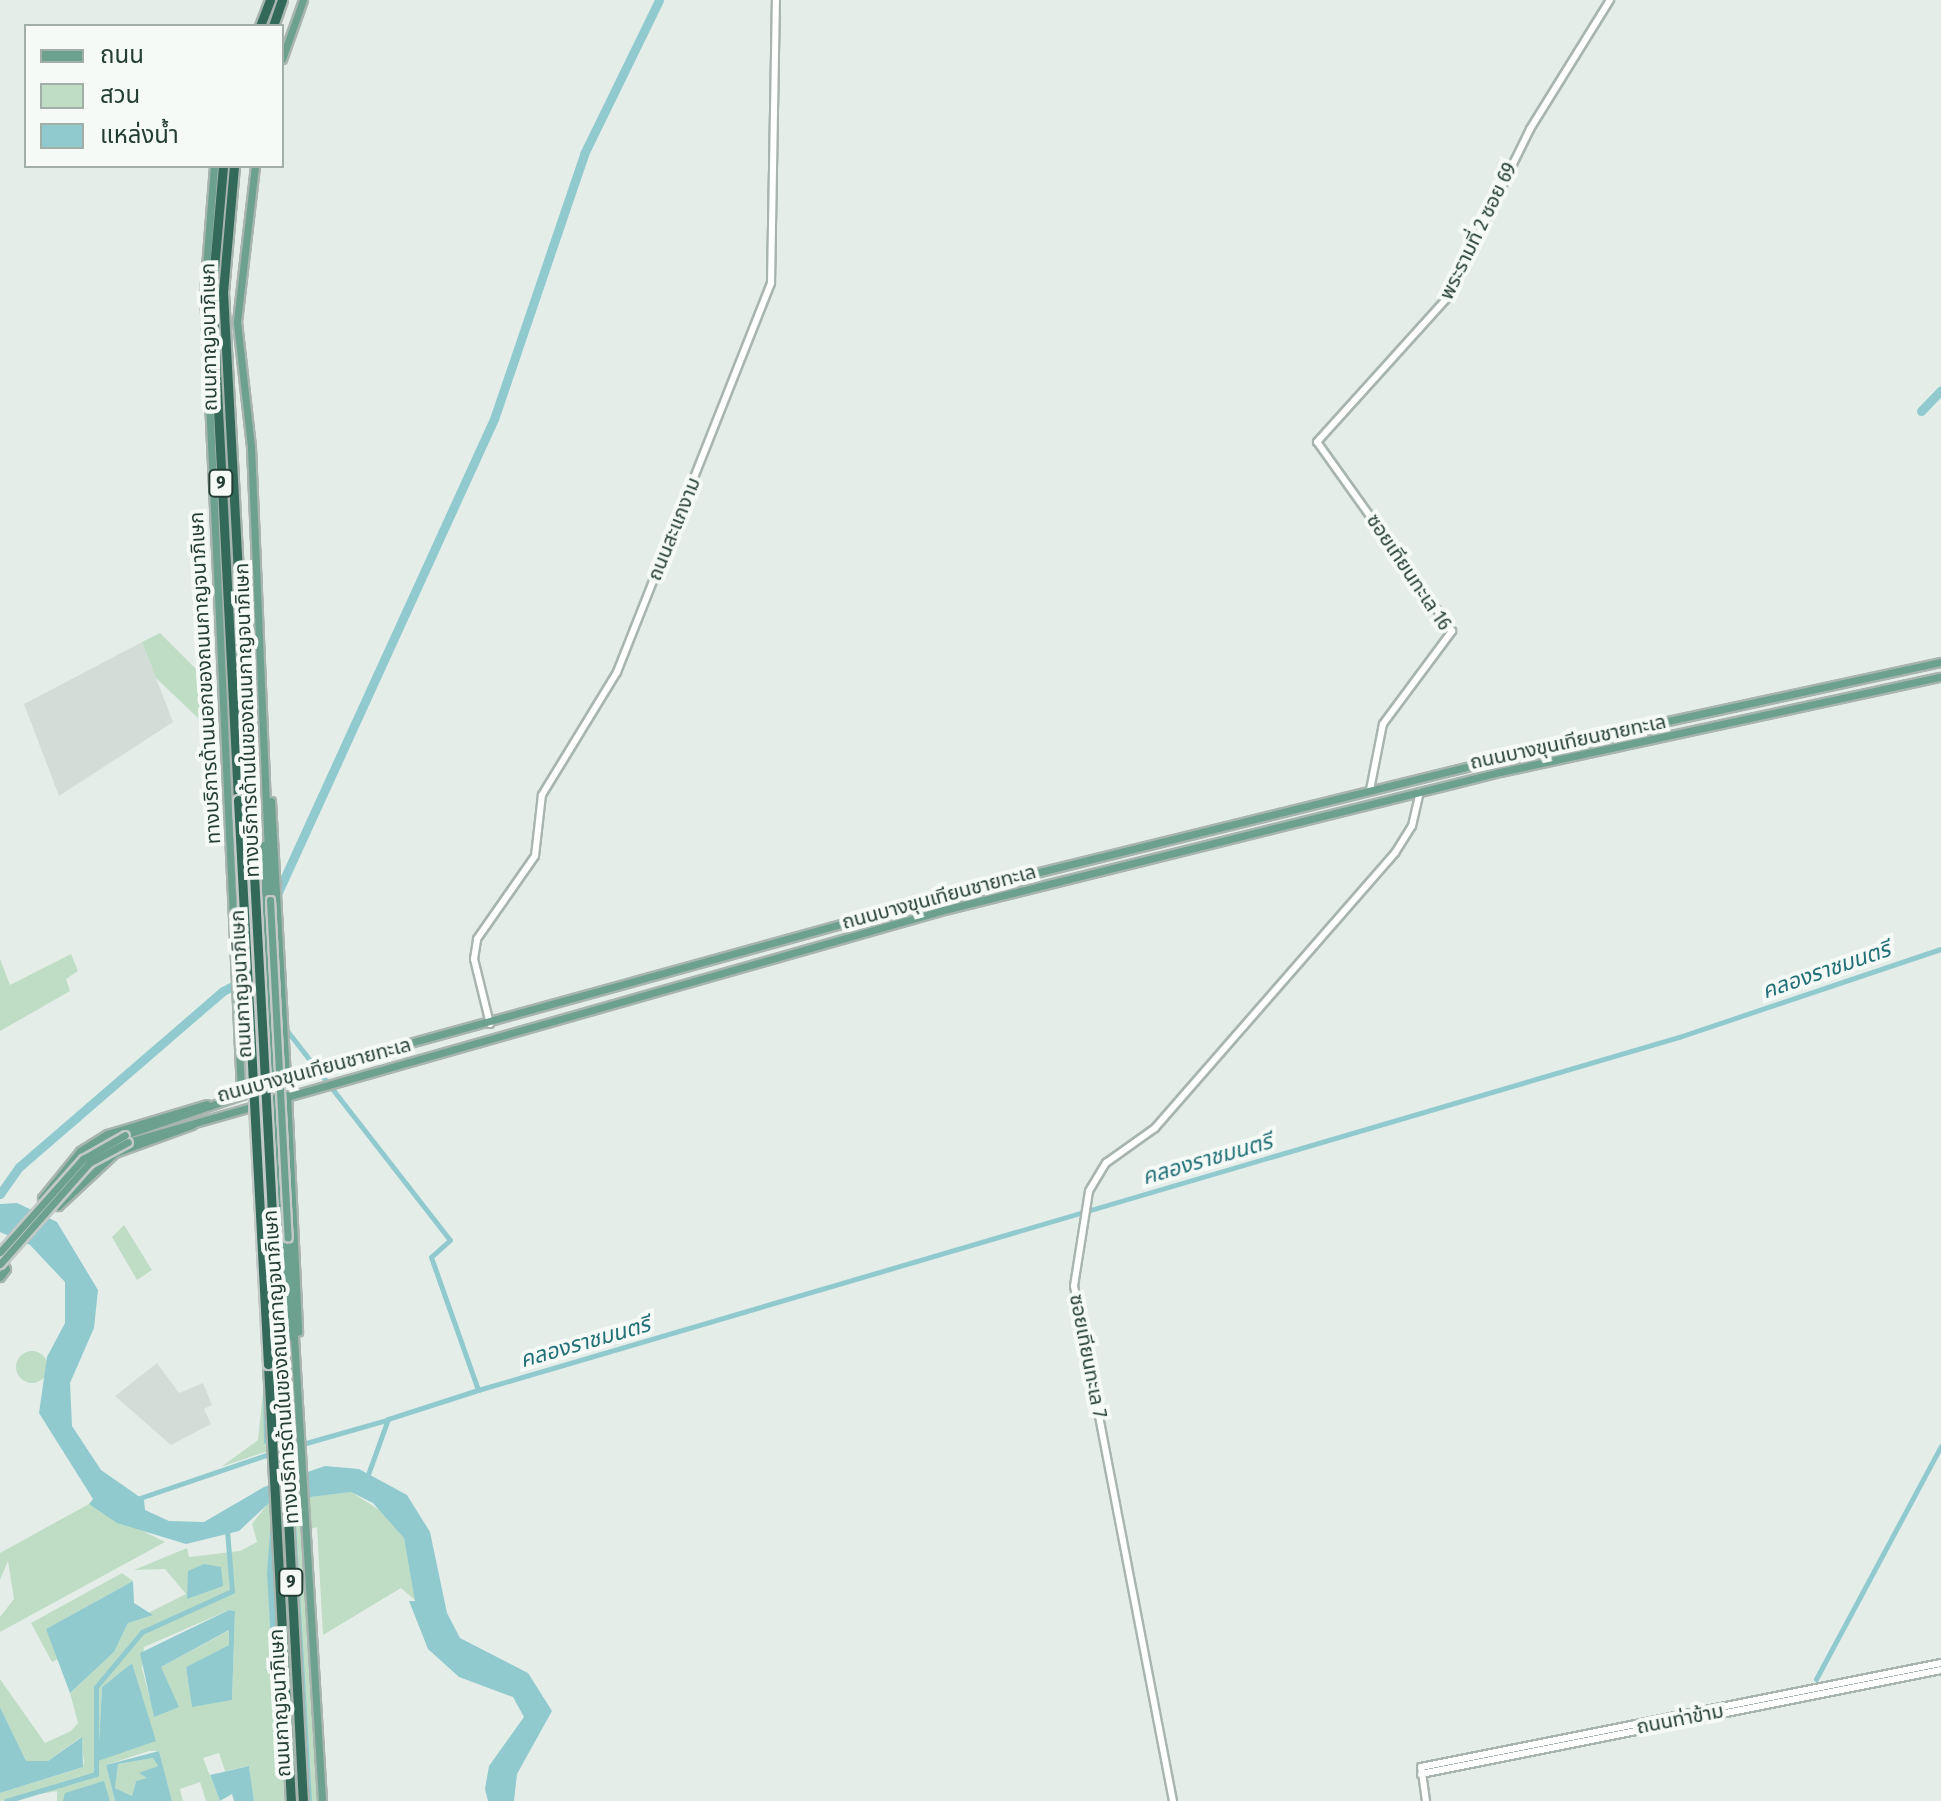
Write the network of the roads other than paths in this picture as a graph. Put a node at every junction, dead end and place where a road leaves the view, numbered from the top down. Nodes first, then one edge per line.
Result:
1 (270, 0) edge
2 (282, 0) edge
3 (303, 0) edge
4 (776, 0) edge
5 (1610, 0) edge
6 (261, 24) edge
7 (274, 24) edge
8 (284, 53) edge
9 (214, 168) edge
10 (223, 168) edge
11 (234, 168) edge
12 (255, 168) edge
13 (1317, 442) joint
14 (1941, 662) edge
15 (1941, 677) edge
16 (266, 743) junction
17 (1434, 773) junction
18 (1436, 788) junction
19 (1370, 790) junction
20 (1420, 792) junction
21 (910, 905) junction
22 (891, 910) junction
23 (914, 919) junction
24 (895, 924) junction
25 (490, 1024) junction
26 (494, 1037) junction
27 (286, 1079) junction
28 (274, 1083) junction
29 (241, 1092) junction
30 (287, 1095) junction
31 (275, 1098) junction
32 (210, 1105) junction
33 (207, 1116) junction
34 (127, 1138) junction
35 (0, 1254) edge
36 (0, 1264) edge
37 (0, 1277) edge
38 (297, 1399) junction
39 (1941, 1663) edge
40 (1941, 1670) edge
41 (1913, 1671) junction
42 (291, 1801) edge
43 (303, 1801) edge
44 (322, 1801) edge
45 (1173, 1801) edge
46 (1426, 1801) edge

1 - 6 highway
2 - 7 highway
3 - 8 main road
4 - 25 street, ถนนสะแกงาม
5 - 13 street, พระรามที่ 2 ซอย 69
9 - 29 main road, ทางบริการด้านนอกของถนนกาญจนาภิเษก
10 - 42 highway, ถนนกาญจนาภิเษก / 9, bridge
11 - 43 highway, ถนนกาญจนาภิเษก / 9, bridge
12 - 16 main road, ทางบริการด้านในของถนนกาญจนาภิเษก
13 - 19 street, ซอยเทียนทะเล 16
14 - 17 main road, ถนนบางขุนเทียนชายทะเล
15 - 18 main road, ถนนบางขุนเทียนชายทะเล
16 - 27 main road
16 - 28 main road, bridge
16 - 38 main road, ทางบริการด้านในของถนนกาญจนาภิเษก, bridge
17 - 18 main road
17 - 19 main road, ถนนบางขุนเทียนชายทะเล
18 - 20 main road, ถนนบางขุนเทียนชายทะเล
19 - 21 main road, ถนนบางขุนเทียนชายทะเล
20 - 23 main road, ถนนบางขุนเทียนชายทะเล
20 - 45 street, ซอยเทียนทะเล 7
21 - 22 main road, ถนนบางขุนเทียนชายทะเล
21 - 23 main road
22 - 24 main road
22 - 25 main road, ถนนบางขุนเทียนชายทะเล
23 - 24 main road, ถนนบางขุนเทียนชายทะเล
24 - 26 main road, ถนนบางขุนเทียนชายทะเล
25 - 26 main road
25 - 27 main road, ถนนบางขุนเทียนชายทะเล
26 - 30 main road, ถนนบางขุนเทียนชายทะเล
27 - 28 main road, ถนนบางขุนเทียนชายทะเล
28 - 29 main road, ถนนบางขุนเทียนชายทะเล
29 - 32 main road, ถนนบางขุนเทียนชายทะเล
30 - 31 main road, ถนนบางขุนเทียนชายทะเล
30 - 38 main road
31 - 33 main road, ถนนบางขุนเทียนชายทะเล
31 - 38 main road
32 - 33 main road
32 - 34 main road, ถนนบางขุนเทียนชายทะเล
33 - 34 main road, ถนนบางขุนเทียนชายทะเล
34 - 35 main road, ถนนบางขุนเทียนชายทะเล, bridge
34 - 36 main road, ถนนบางขุนเทียนชายทะเล, bridge
35 - 37 main road
38 - 44 main road, ทางบริการด้านในของถนนกาญจนาภิเษก
39 - 41 street, ถนนท่าข้าม
40 - 41 street, ถนนท่าข้าม
41 - 46 street, ถนนท่าข้าม

